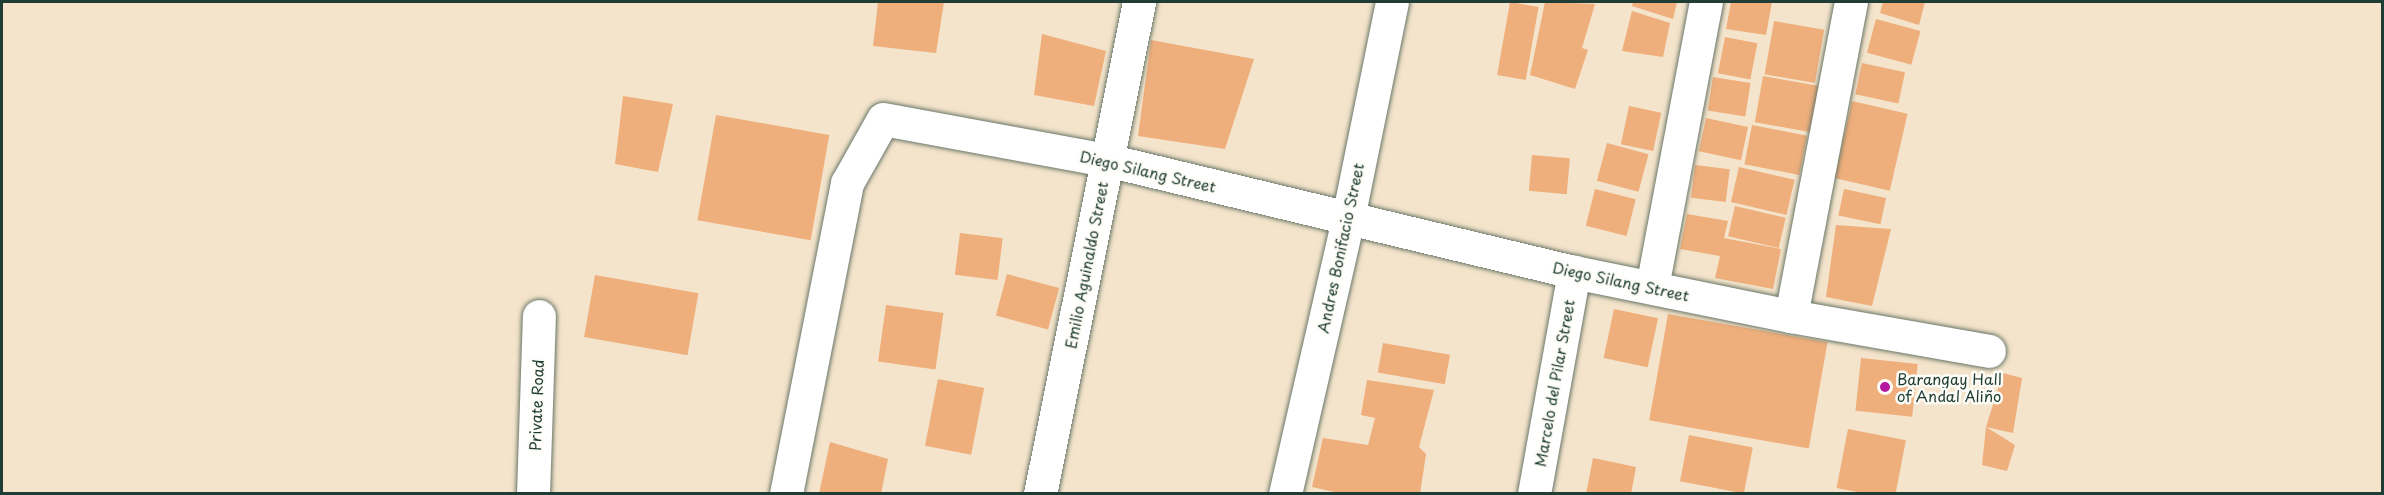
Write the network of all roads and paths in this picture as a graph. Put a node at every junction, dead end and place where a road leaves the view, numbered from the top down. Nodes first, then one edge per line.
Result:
1 (1139, 2) edge
2 (1392, 2) edge
3 (1706, 2) edge
4 (1851, 2) edge
5 (1107, 160) junction
6 (1348, 218) junction
7 (1574, 272) junction
8 (1652, 287) junction
9 (539, 316) dead end
10 (1791, 316) junction
11 (1989, 351) dead end
12 (532, 494) edge
13 (786, 494) edge
14 (1040, 494) edge
15 (1285, 494) edge
16 (1534, 494) edge

1 - 5 street, Emilio Aguinaldo Street
2 - 6 street, Andres Bonifacio Street
3 - 8 street
4 - 10 street
5 - 6 street, Diego Silang Street
5 - 13 street, Diego Silang Street
5 - 14 street, Emilio Aguinaldo Street
6 - 7 street, Diego Silang Street
6 - 15 street, Andres Bonifacio Street
7 - 8 street, Diego Silang Street
7 - 16 street, Marcelo del Pilar Street
8 - 10 street, Diego Silang Street
9 - 12 street, Private Road
10 - 11 street, Diego Silang Street

